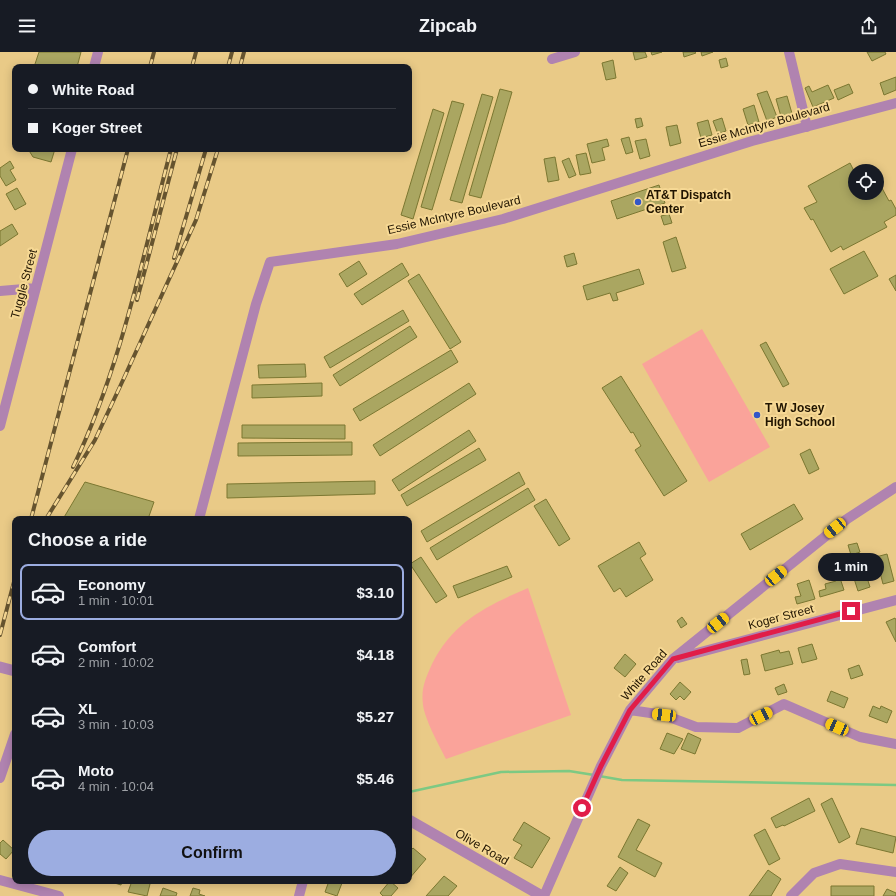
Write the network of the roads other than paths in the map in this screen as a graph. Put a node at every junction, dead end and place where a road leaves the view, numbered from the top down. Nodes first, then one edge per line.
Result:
1 (98, 52) edge
2 (575, 52) edge
3 (789, 52) edge
4 (552, 58) dead end
5 (95, 64) edge
6 (896, 103) edge
7 (807, 126) junction
8 (71, 152) edge
9 (36, 288) junction
10 (0, 292) edge
11 (0, 426) edge
12 (896, 487) edge
13 (200, 516) edge
14 (896, 600) edge
15 (673, 659) junction
16 (0, 667) edge
17 (12, 670) edge
18 (630, 710) junction
19 (12, 743) edge
20 (896, 744) edge
21 (0, 778) edge
22 (412, 822) edge
23 (896, 872) edge
24 (0, 880) edge
25 (12, 883) edge
26 (15, 884) edge
27 (302, 884) edge
28 (59, 896) edge
29 (299, 896) edge
30 (543, 896) edge
31 (791, 896) edge

1 - 5 street
2 - 4 street
3 - 7 street
6 - 7 street, Essie McIntyre Boulevard
7 - 13 street, Essie McIntyre Boulevard
8 - 9 street, Tuggle Street
9 - 10 street
9 - 11 street, Tuggle Street
12 - 15 street, White Road
14 - 15 street, Koger Street
15 - 18 street, White Road
16 - 17 street
18 - 20 street
18 - 30 street, White Road
19 - 21 street
22 - 30 street, Olive Road
23 - 31 street
24 - 25 street
26 - 28 street
27 - 29 street

